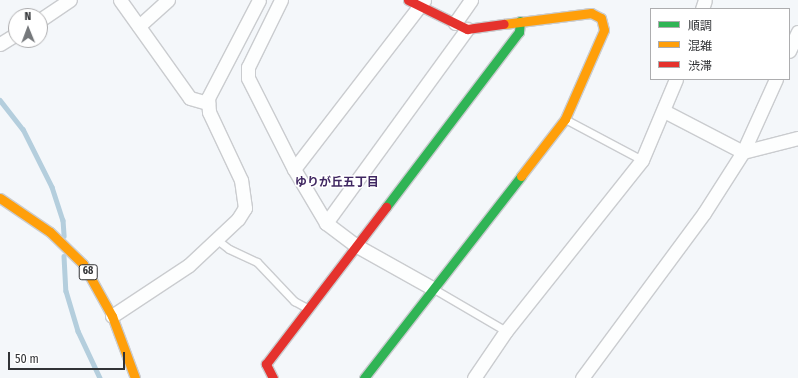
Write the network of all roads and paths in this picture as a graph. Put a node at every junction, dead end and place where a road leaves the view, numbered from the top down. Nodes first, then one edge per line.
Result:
1 (70, 0) edge
2 (120, 0) edge
3 (168, 0) edge
4 (260, 0) edge
5 (281, 0) edge
6 (408, 0) edge
7 (471, 0) edge
8 (422, 4) edge
9 (48, 15) edge
10 (520, 21) junction
11 (455, 23) junction
12 (139, 26) junction
13 (467, 29) junction
14 (798, 32) edge
15 (790, 50) edge
16 (676, 80) edge
17 (776, 80) edge
18 (208, 103) junction
19 (664, 111) junction
20 (565, 119) junction
21 (798, 138) edge
22 (743, 152) junction
23 (642, 160) junction
24 (294, 168) junction
25 (0, 198) edge
26 (326, 223) junction
27 (216, 240) junction
28 (357, 246) junction
29 (432, 288) junction
30 (309, 309) junction
31 (112, 316) junction
32 (506, 332) junction
33 (134, 378) edge
34 (273, 378) edge
35 (364, 378) edge
36 (474, 378) edge
37 (582, 378) edge

1 - 9 street
2 - 12 street
3 - 12 street
4 - 18 street
5 - 24 street
6 - 8 street
7 - 11 street
8 - 11 street
8 - 24 street
10 - 13 street
10 - 20 street
10 - 28 street
11 - 13 street
12 - 18 street
13 - 26 street
14 - 15 street
16 - 19 street
17 - 22 street
18 - 27 street
19 - 22 street
19 - 23 street
20 - 23 lane
20 - 29 street
21 - 22 street
22 - 37 street
23 - 32 street
24 - 26 street
25 - 31 street, 68
26 - 28 street
27 - 30 lane
27 - 31 street
28 - 29 street
28 - 30 street
29 - 32 lane
29 - 35 street
30 - 34 street
31 - 33 street, 68
32 - 36 street

